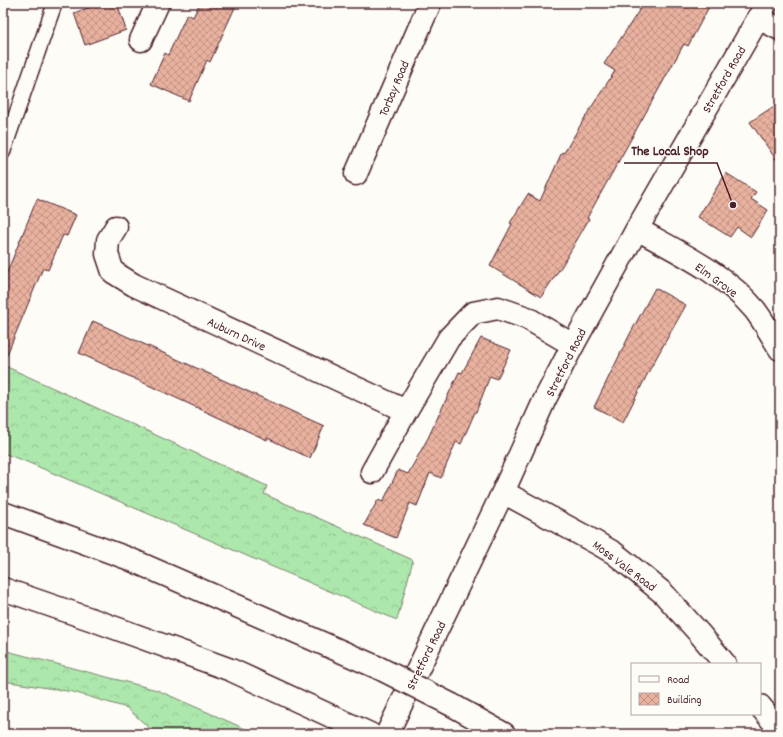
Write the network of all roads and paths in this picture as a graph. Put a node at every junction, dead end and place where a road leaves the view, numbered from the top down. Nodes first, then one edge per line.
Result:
1 (54, 3) edge
2 (158, 3) edge
3 (430, 3) edge
4 (762, 11) edge
5 (780, 29) edge
6 (141, 40) dead end
7 (3, 152) edge
8 (356, 174) dead end
9 (116, 227) dead end
10 (636, 229) junction
11 (573, 345) junction
12 (780, 349) edge
13 (406, 411) junction
14 (372, 472) dead end
15 (503, 492) junction
16 (3, 513) edge
17 (3, 589) edge
18 (724, 663) edge
19 (761, 707) edge
20 (362, 730) edge
21 (780, 730) edge
22 (387, 734) edge
23 (504, 734) edge

1 - 7 lane
2 - 6 main road
3 - 8 main road, Torbay Road
4 - 5 main road
4 - 10 main road, Stretford Road
9 - 13 main road, Auburn Drive
10 - 11 main road, Stretford Road
10 - 12 main road, Elm Grove
11 - 13 main road
11 - 15 main road, Stretford Road
13 - 14 main road
15 - 18 main road, Moss Vale Road
15 - 22 main road, Stretford Road
16 - 23 main road, bridge
17 - 20 main road
19 - 21 main road

